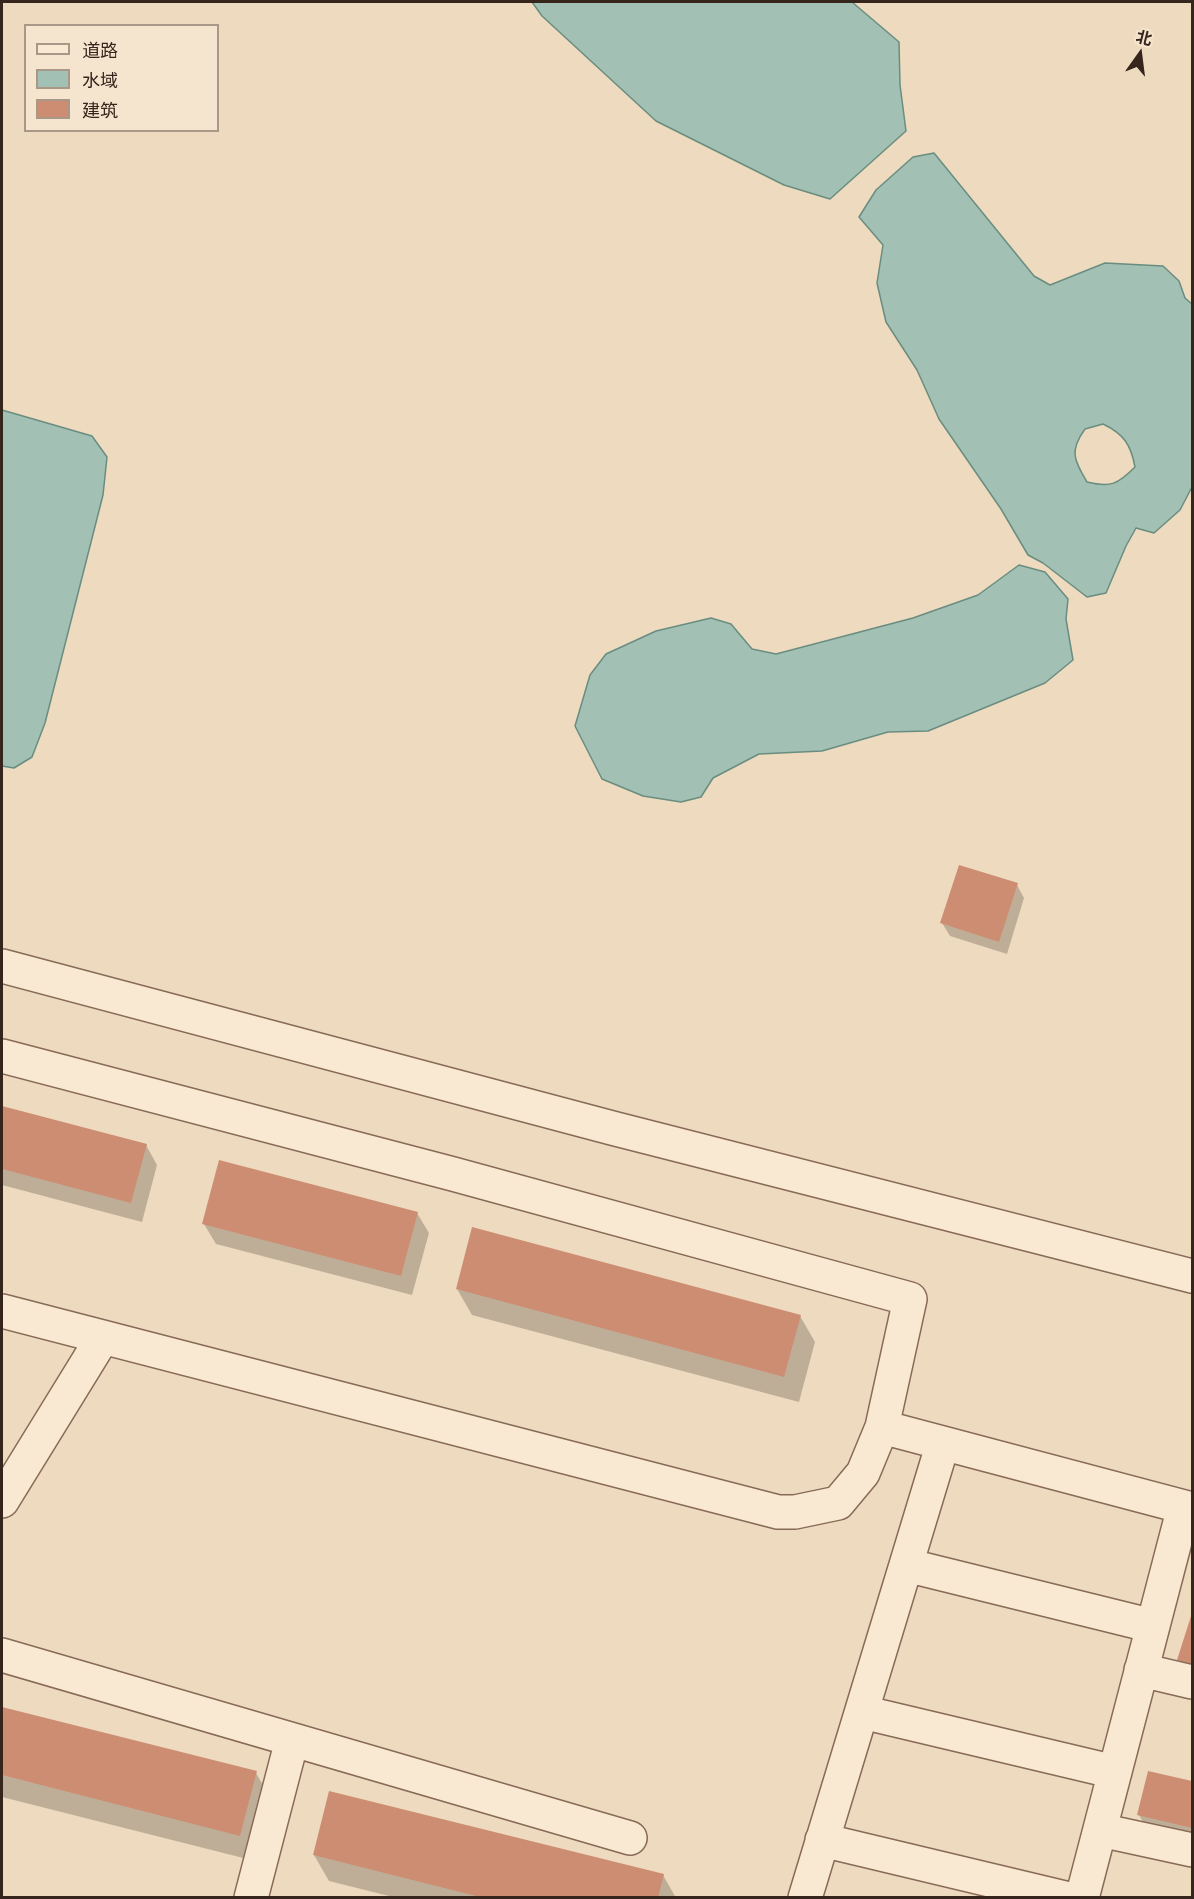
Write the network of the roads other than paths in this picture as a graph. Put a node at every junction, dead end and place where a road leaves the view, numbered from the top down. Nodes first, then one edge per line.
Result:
1 (2, 966) edge
2 (2, 1056) edge
3 (1192, 1276) edge
4 (2, 1311) edge
5 (103, 1337) junction
6 (882, 1427) junction
7 (943, 1443) junction
8 (3, 1497) edge
9 (1188, 1508) edge
10 (906, 1564) junction
11 (1153, 1626) junction
12 (2, 1655) edge
13 (1141, 1670) junction
14 (1192, 1682) edge
15 (862, 1712) junction
16 (292, 1740) junction
17 (1115, 1772) junction
18 (1100, 1830) junction
19 (630, 1838) dead end
20 (822, 1840) junction
21 (1192, 1850) edge
22 (251, 1898) edge
23 (805, 1898) edge
24 (1065, 1898) edge
25 (1082, 1898) edge

1 - 3 street
2 - 6 street
4 - 5 street
5 - 6 street
5 - 8 street
6 - 7 street
7 - 9 street
7 - 10 street
9 - 11 street
10 - 11 street
10 - 15 street
11 - 13 street
12 - 16 street
13 - 14 street
13 - 17 street
15 - 17 street
15 - 20 street
16 - 19 street
16 - 22 street
17 - 18 street
18 - 21 street
18 - 25 street
20 - 23 street
20 - 24 street

